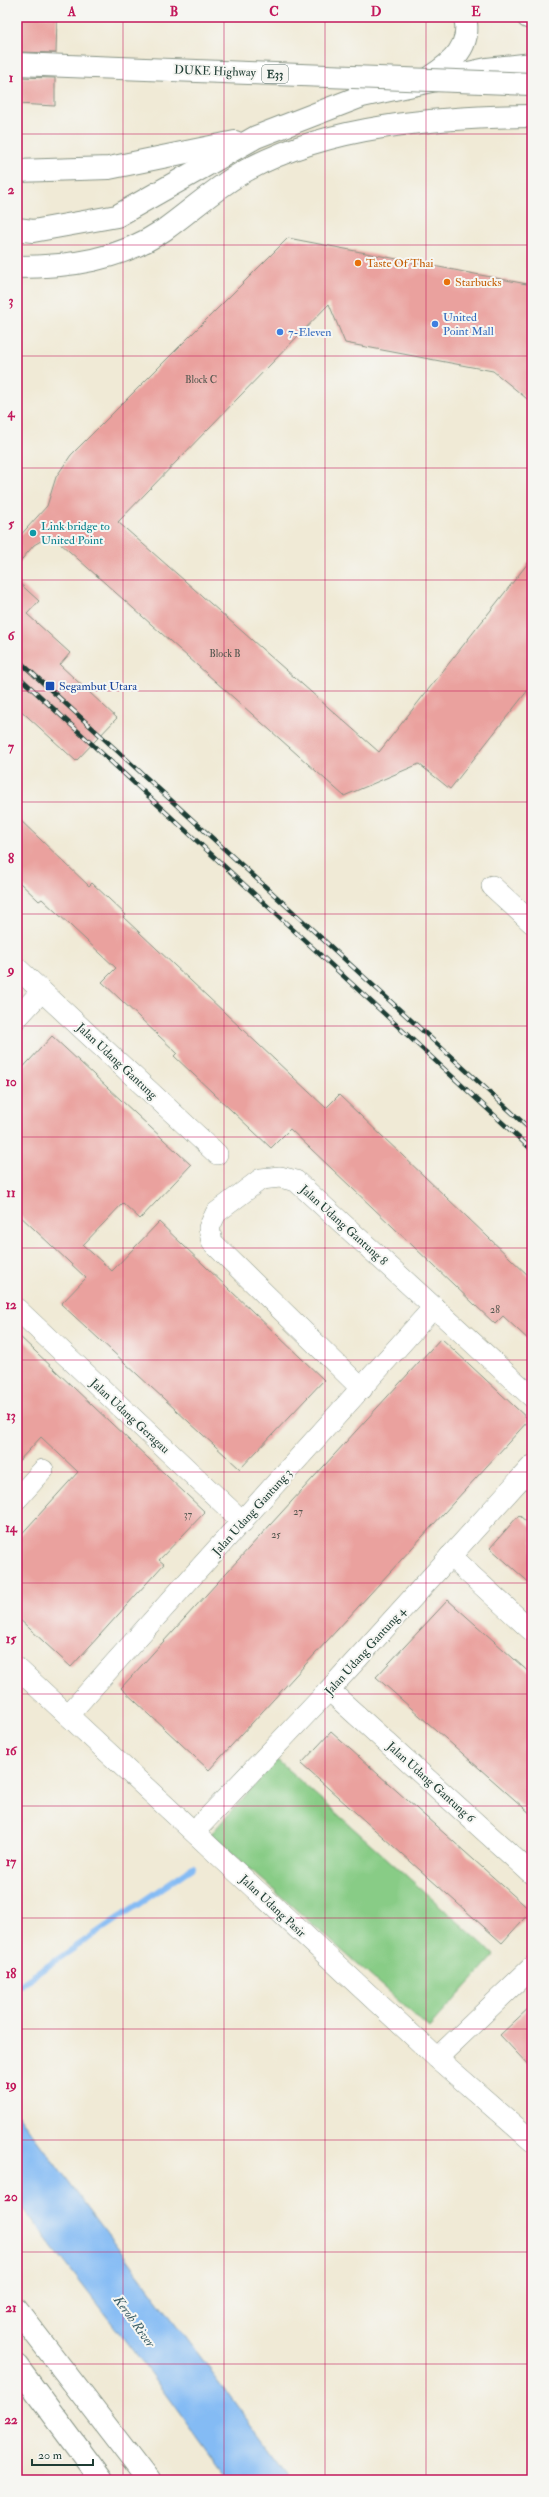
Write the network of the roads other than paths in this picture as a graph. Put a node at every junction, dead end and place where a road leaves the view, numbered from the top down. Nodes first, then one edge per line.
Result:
1 (465, 17) edge
2 (528, 17) edge
3 (532, 18) edge
4 (17, 64) edge
5 (532, 64) edge
6 (532, 84) edge
7 (406, 85) junction
8 (532, 116) edge
9 (256, 138) junction
10 (17, 171) edge
11 (25, 230) edge
12 (17, 267) edge
13 (492, 886) dead end
14 (532, 923) edge
15 (17, 968) edge
16 (42, 991) junction
17 (17, 1018) edge
18 (217, 1154) dead end
19 (434, 1307) junction
20 (17, 1309) edge
21 (362, 1389) junction
22 (532, 1396) edge
23 (532, 1466) edge
24 (43, 1470) dead end
25 (17, 1499) edge
26 (243, 1522) junction
27 (450, 1556) junction
28 (532, 1631) edge
29 (17, 1668) edge
30 (329, 1690) junction
31 (68, 1715) junction
32 (194, 1832) junction
33 (532, 1874) edge
34 (532, 1967) edge
35 (438, 2058) junction
36 (532, 2141) edge
37 (17, 2310) edge
38 (17, 2366) edge
39 (102, 2480) edge
40 (148, 2480) edge

1 - 7 main road
2 - 3 main road
4 - 6 main road, DUKE Highway / E33, bridge
5 - 7 main road
7 - 9 main road
8 - 12 main road
9 - 10 main road
9 - 11 main road
13 - 14 street
15 - 16 street, Jalan Udang Gantung
16 - 17 street
16 - 18 street, Jalan Udang Gantung
19 - 21 street, Jalan Udang Gantung 3
19 - 21 street, Jalan Udang Gantung 8
19 - 22 street, Jalan Udang Gantung 8
20 - 26 street, Jalan Udang Geragau
21 - 26 street, Jalan Udang Gantung 3
23 - 27 street, Jalan Udang Gantung 4
24 - 25 street
26 - 31 street, Jalan Udang Gantung 3
27 - 28 street
27 - 30 street, Jalan Udang Gantung 4
29 - 31 street, Jalan Udang Pasir
30 - 32 street, Jalan Udang Gantung 4
30 - 33 street, Jalan Udang Gantung 6
31 - 32 street, Jalan Udang Pasir
32 - 35 street, Jalan Udang Pasir
34 - 35 street
35 - 36 street, Jalan Udang Pasir
37 - 40 main road
38 - 39 main road

